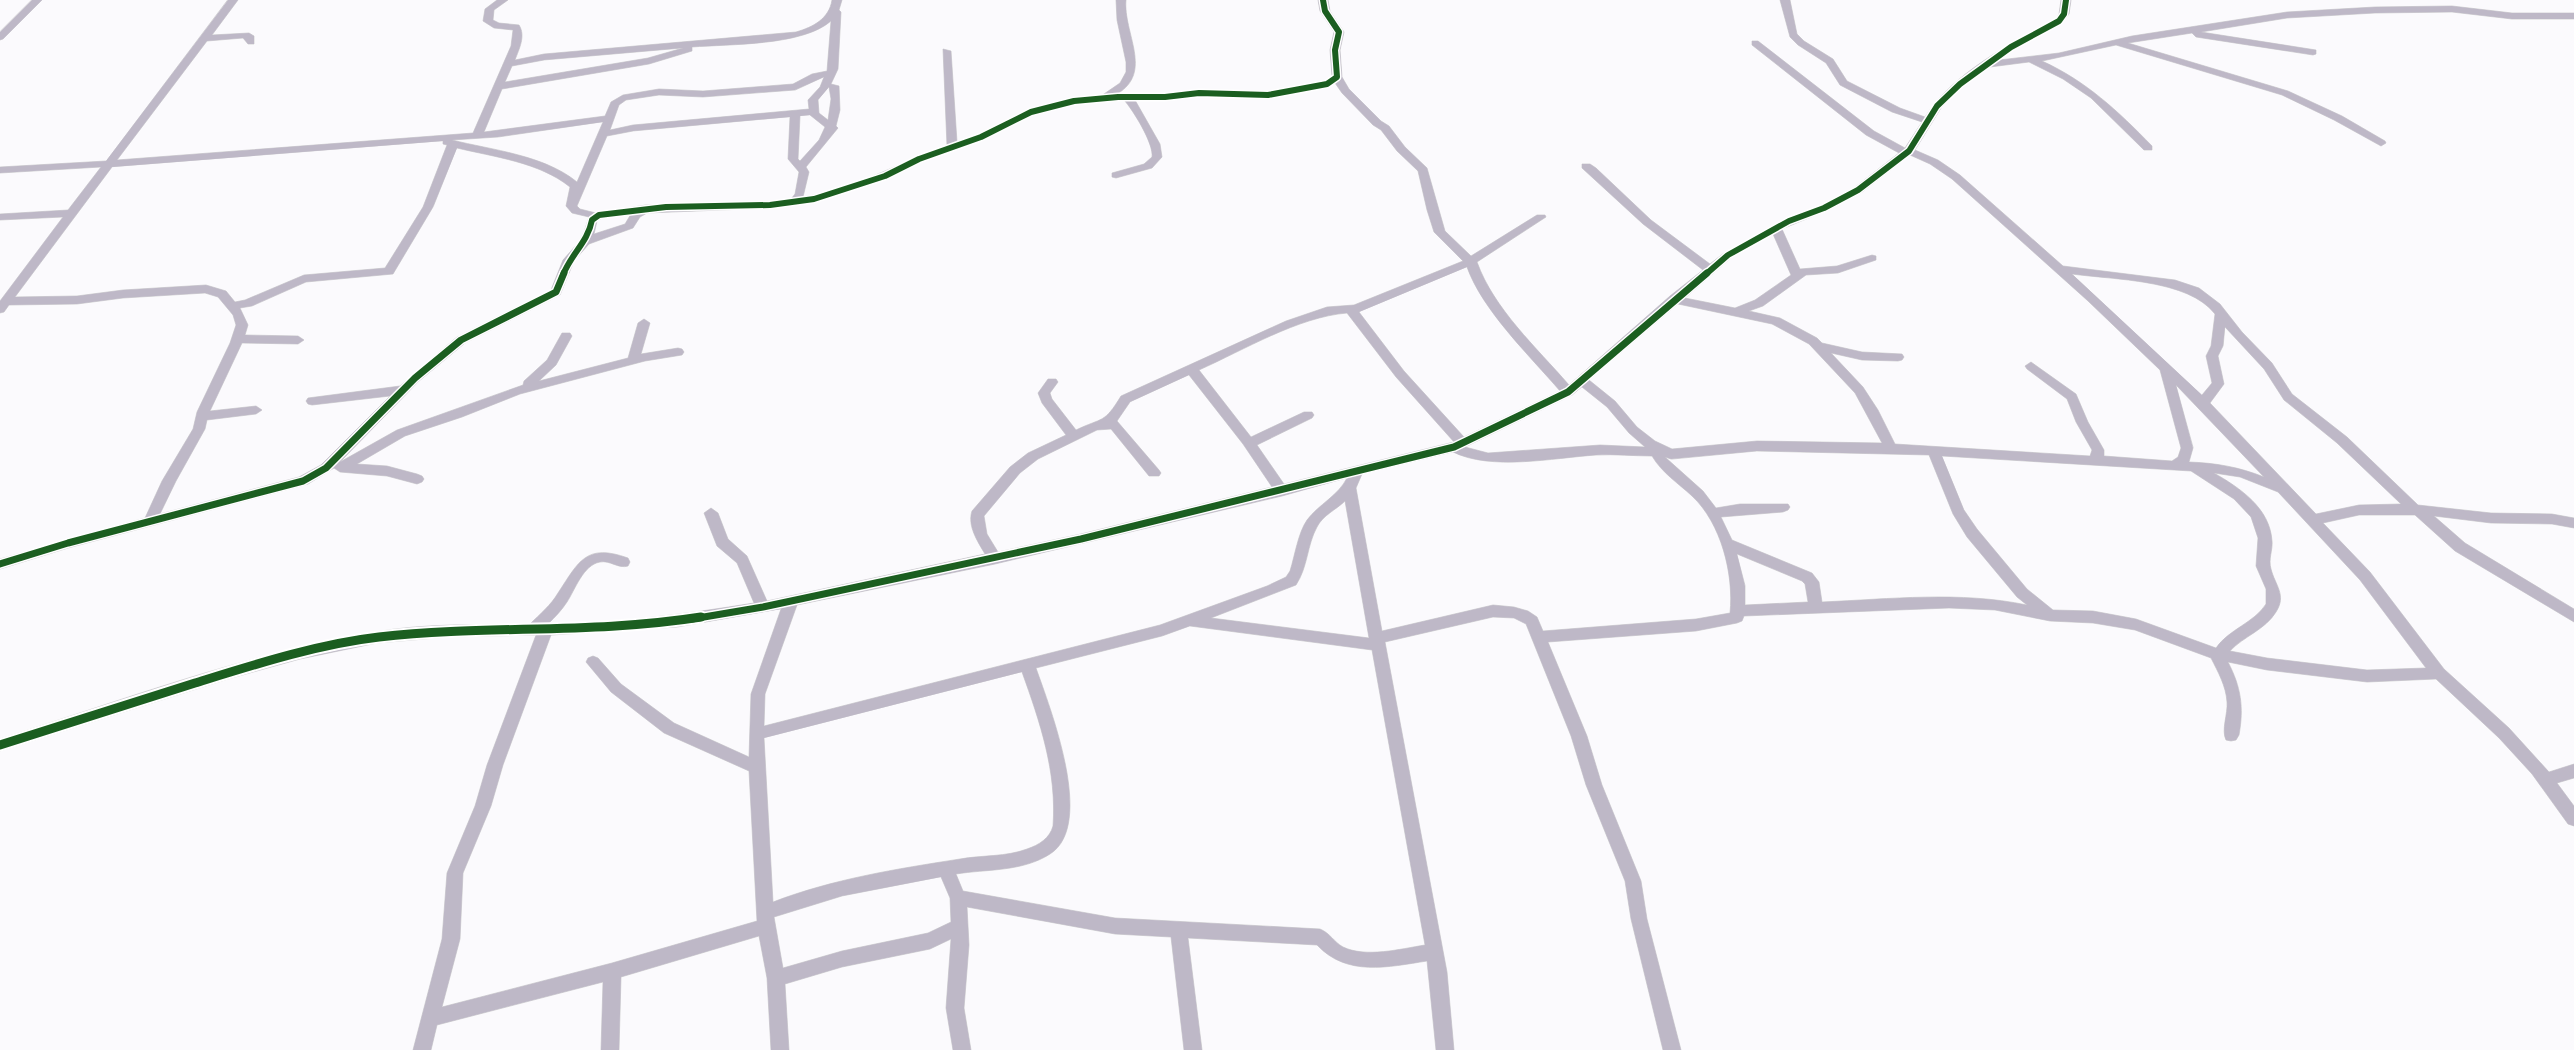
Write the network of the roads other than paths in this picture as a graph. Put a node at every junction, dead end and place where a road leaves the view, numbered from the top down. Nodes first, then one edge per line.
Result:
1 (38, 0) edge
2 (233, 0) edge
3 (503, 0) edge
4 (837, 0) edge
5 (1121, 0) edge
6 (1323, 0) edge
7 (1785, 0) edge
8 (2450, 0) edge
9 (2064, 1) edge
10 (2431, 9) junction
11 (836, 12) junction
12 (2574, 16) edge
13 (2182, 31) junction
14 (0, 37) edge
15 (205, 38) junction
16 (251, 42) dead end
17 (696, 43) junction
18 (1755, 43) dead end
19 (2116, 43) junction
20 (946, 51) dead end
21 (2313, 52) dead end
22 (2028, 58) junction
23 (509, 64) junction
24 (1984, 65) junction
25 (831, 73) junction
26 (1337, 77) junction
27 (500, 86) junction
28 (834, 86) dead end
29 (1103, 98) junction
30 (1128, 98) junction
31 (813, 112) junction
32 (795, 114) junction
33 (609, 118) junction
34 (1928, 121) junction
35 (833, 128) junction
36 (603, 134) junction
37 (477, 136) junction
38 (433, 139) junction
39 (2381, 143) dead end
40 (453, 144) junction
41 (952, 148) junction
42 (2148, 148) dead end
43 (1907, 152) junction
44 (107, 164) junction
45 (1586, 166) dead end
46 (800, 167) junction
47 (0, 170) edge
48 (1116, 175) dead end
49 (793, 203) junction
50 (571, 206) junction
51 (646, 208) junction
52 (71, 213) junction
53 (596, 216) junction
54 (0, 217) edge
55 (1541, 217) dead end
56 (1776, 228) junction
57 (586, 241) junction
58 (1872, 258) dead end
59 (1470, 262) junction
60 (1709, 269) junction
61 (2059, 269) junction
62 (1797, 276) junction
63 (1674, 299) junction
64 (3, 305) edge
65 (233, 306) junction
66 (1352, 310) junction
67 (1737, 312) junction
68 (2221, 313) junction
69 (645, 323) dead end
70 (566, 336) dead end
71 (238, 339) junction
72 (298, 340) dead end
73 (1816, 346) junction
74 (678, 352) dead end
75 (1898, 357) dead end
76 (633, 360) junction
77 (2031, 366) dead end
78 (2165, 368) junction
79 (1191, 369) junction
80 (1581, 381) junction
81 (1052, 382) dead end
82 (522, 389) junction
83 (403, 390) junction
84 (1568, 392) junction
85 (312, 401) dead end
86 (2203, 403) junction
87 (256, 410) dead end
88 (1308, 415) dead end
89 (203, 416) junction
90 (1107, 424) junction
91 (1074, 436) junction
92 (1249, 444) junction
93 (1458, 445) junction
94 (1891, 448) junction
95 (1656, 449) junction
96 (1933, 450) junction
97 (2094, 461) junction
98 (341, 466) junction
99 (2173, 466) junction
100 (2194, 466) junction
101 (326, 468) junction
102 (1356, 472) junction
103 (1154, 473) dead end
104 (417, 479) dead end
105 (1349, 488) junction
106 (2282, 489) junction
107 (1282, 491) junction
108 (1783, 507) dead end
109 (2416, 510) junction
110 (711, 513) dead end
111 (1713, 513) junction
112 (2313, 519) junction
113 (149, 523) junction
114 (2574, 523) edge
115 (1728, 544) junction
116 (995, 559) junction
117 (623, 562) dead end
118 (0, 564) edge
119 (791, 602) junction
120 (1816, 607) junction
121 (763, 608) junction
122 (1738, 611) junction
123 (2050, 615) junction
124 (2574, 616) edge
125 (1190, 620) junction
126 (539, 631) junction
127 (1540, 637) junction
128 (1377, 641) junction
129 (2218, 654) junction
130 (593, 662) dead end
131 (1026, 665) junction
132 (2439, 673) junction
133 (756, 734) junction
134 (2231, 735) dead end
135 (0, 745) edge
136 (756, 767) junction
137 (2574, 771) edge
138 (2546, 780) junction
139 (2574, 819) edge
140 (946, 870) junction
141 (958, 898) junction
142 (766, 919) junction
143 (958, 927) junction
144 (1179, 930) junction
145 (1434, 952) junction
146 (612, 971) junction
147 (776, 978) junction
148 (431, 1018) junction
149 (422, 1050) edge
150 (610, 1050) edge
151 (780, 1050) edge
152 (962, 1050) edge
153 (1193, 1050) edge
154 (1445, 1050) edge
155 (1672, 1050) edge

1 - 14 street
2 - 15 street
3 - 23 street
4 - 11 street
5 - 29 street
6 - 26 street
7 - 34 street
8 - 10 street
9 - 24 street
10 - 12 street
10 - 13 street
11 - 17 street
11 - 25 street
13 - 19 street
13 - 21 street
15 - 16 street
15 - 44 street
17 - 23 street
17 - 27 street
18 - 43 street
19 - 22 street
19 - 39 street
20 - 41 street
22 - 24 street
22 - 42 street
23 - 27 street
24 - 34 street
25 - 31 street
25 - 33 street
26 - 30 street
26 - 59 street
27 - 37 street
28 - 35 street
29 - 30 street
29 - 41 street
30 - 48 street
31 - 32 street
31 - 35 street
32 - 36 street
32 - 46 street
33 - 36 street
33 - 37 street
34 - 43 street
35 - 46 street
36 - 50 street
37 - 38 street
38 - 40 street
38 - 44 street
40 - 50 street
40 - 65 street
41 - 49 street
43 - 56 street
43 - 61 street
44 - 47 street
44 - 52 street
45 - 60 street
46 - 49 street
49 - 51 street
50 - 53 street
51 - 53 street
51 - 57 street
52 - 54 street
52 - 64 street
53 - 57 street
55 - 59 street
56 - 60 street
56 - 62 street
57 - 83 street
58 - 62 street
59 - 66 street
59 - 84 street
60 - 63 street
61 - 68 street
61 - 78 street
62 - 67 street
63 - 67 street
63 - 80 street
64 - 65 street
65 - 71 street
66 - 79 street
66 - 93 street
67 - 73 street
68 - 86 street
68 - 109 street
69 - 76 street
70 - 82 street
71 - 72 street
71 - 89 street
73 - 75 street
73 - 94 street
74 - 76 street
76 - 82 street
77 - 97 street
78 - 86 street
78 - 99 street
79 - 90 street
79 - 92 street
80 - 84 street
80 - 95 street
81 - 91 street
82 - 98 street
83 - 85 street
83 - 101 street
84 - 93 street
86 - 106 street
87 - 89 street
88 - 92 street
89 - 113 street
90 - 91 street
90 - 103 street
91 - 116 street
92 - 107 street
93 - 95 street
93 - 102 street
94 - 95 street
94 - 96 street
95 - 111 street
96 - 97 street
96 - 123 street
97 - 99 street
98 - 101 street
98 - 104 street
99 - 100 street
100 - 106 street
100 - 129 street
101 - 113 street
102 - 105 street
102 - 107 street
105 - 125 street
105 - 128 street
106 - 112 street
107 - 116 street
108 - 111 street
109 - 112 street
109 - 114 street
109 - 124 street
110 - 121 street
111 - 115 street
112 - 132 street
113 - 118 street
115 - 120 street
115 - 122 street
116 - 119 street
117 - 126 street
119 - 121 street
119 - 133 street
120 - 122 street
120 - 123 street
121 - 126 street
122 - 127 street
123 - 129 street
125 - 128 street
125 - 131 street
126 - 135 street
126 - 148 street
127 - 128 street
127 - 155 street
128 - 145 street
129 - 132 street
129 - 134 street
130 - 136 street
131 - 133 street
131 - 140 street
132 - 138 street
133 - 136 street
136 - 142 street
137 - 138 street
138 - 139 street
140 - 141 street
140 - 142 street
141 - 143 street
141 - 144 street
142 - 146 street
142 - 147 street
143 - 147 street
143 - 152 street
144 - 145 street
144 - 153 street
145 - 154 street
146 - 148 street
146 - 150 street
147 - 151 street
148 - 149 street

